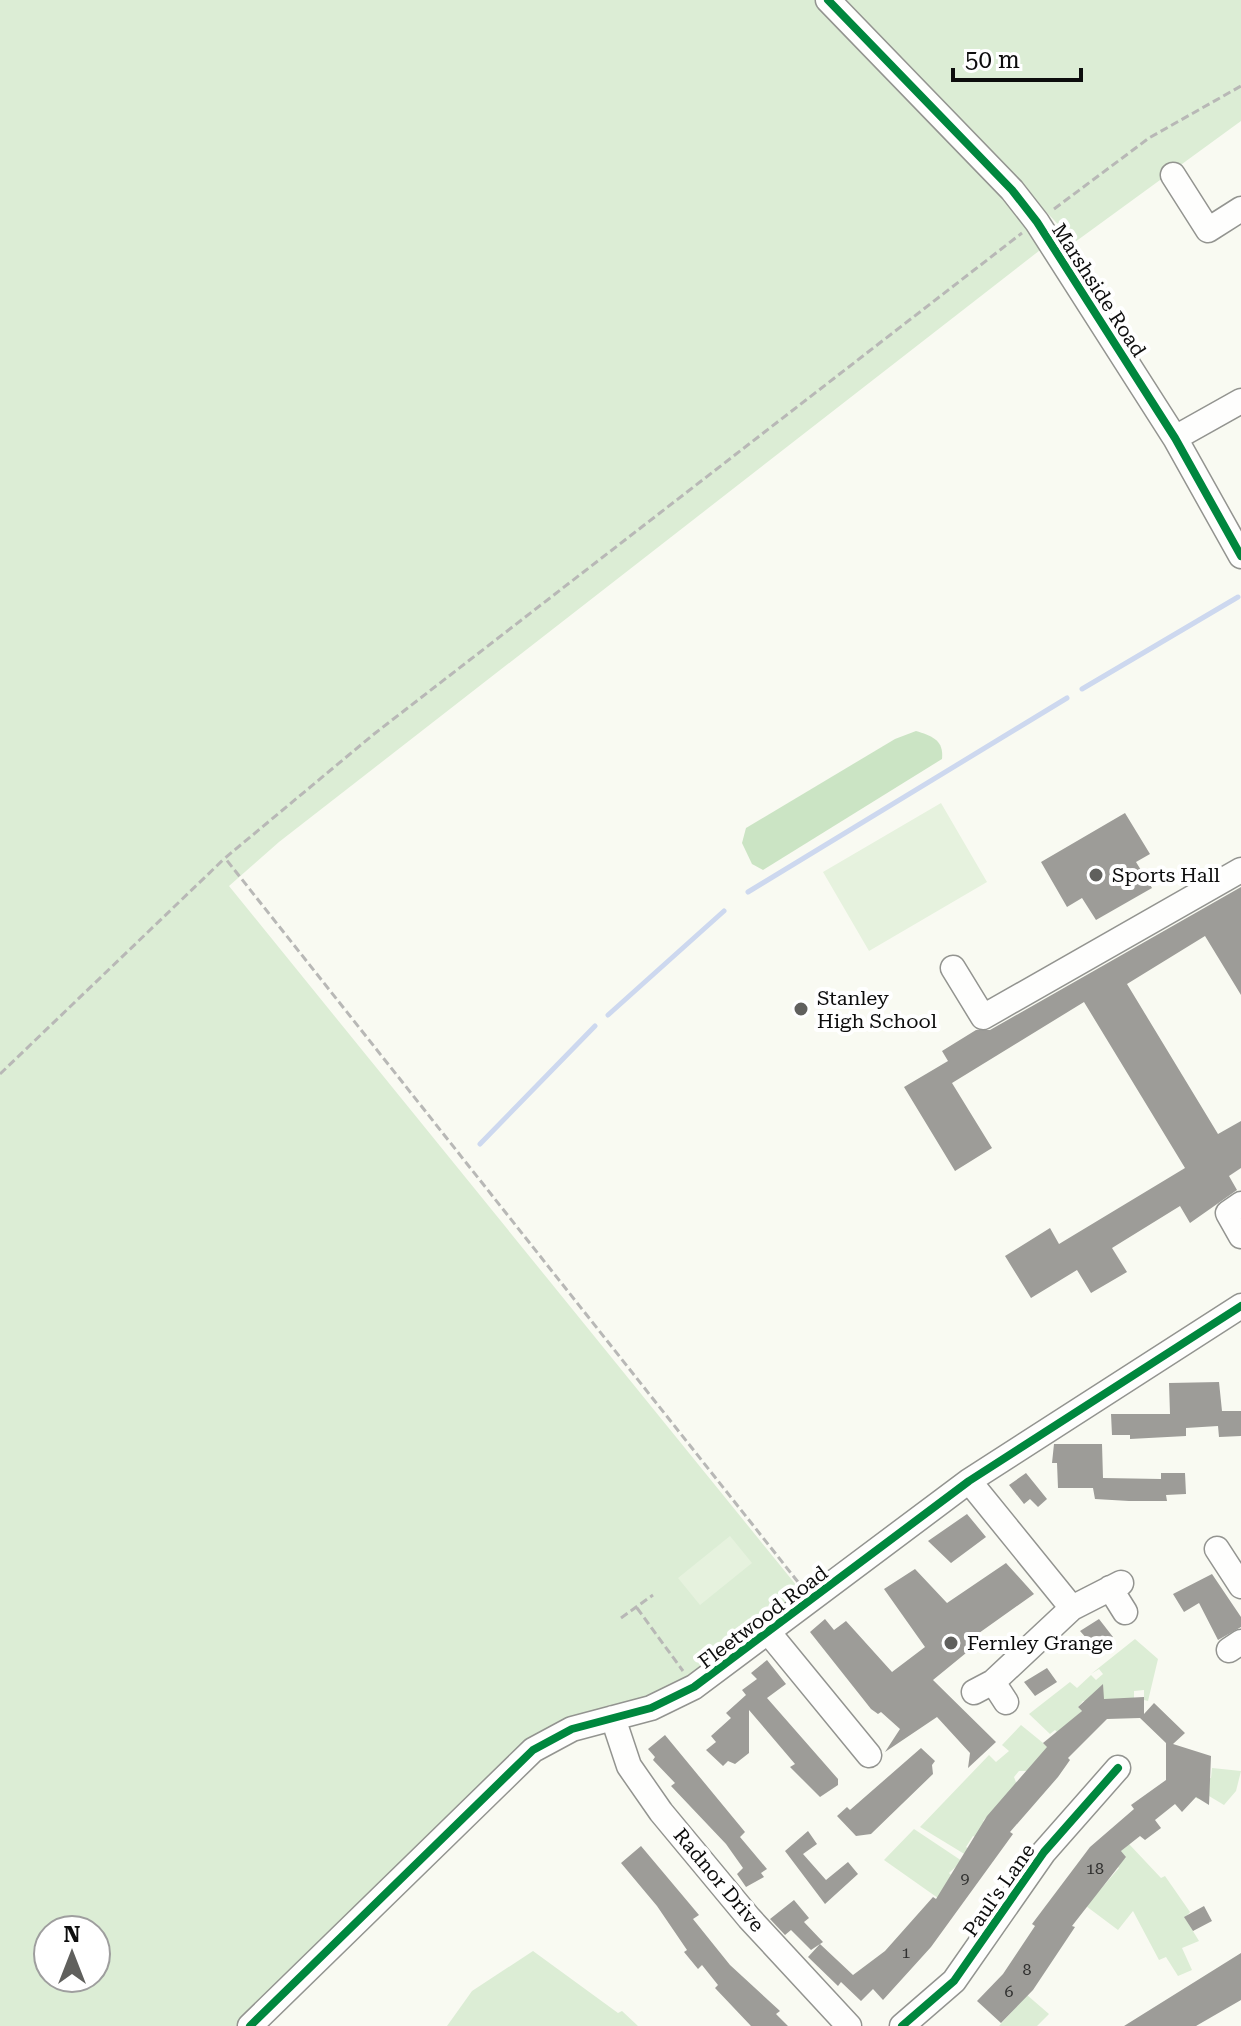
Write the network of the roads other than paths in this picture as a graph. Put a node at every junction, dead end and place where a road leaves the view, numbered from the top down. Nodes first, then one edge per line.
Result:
1 (828, 0) edge
2 (1173, 175) dead end
3 (1237, 221) edge
4 (1241, 401) edge
5 (1175, 438) junction
6 (1241, 556) edge
7 (1241, 870) edge
8 (953, 968) dead end
9 (1241, 1204) edge
10 (1241, 1236) edge
11 (1241, 1306) edge
12 (969, 1481) junction
13 (1217, 1549) dead end
14 (1241, 1586) edge
15 (1072, 1608) junction
16 (1125, 1612) dead end
17 (769, 1633) junction
18 (991, 1692) dead end
19 (613, 1718) junction
20 (869, 1755) dead end
21 (1118, 1768) dead end
22 (250, 2026) edge
23 (849, 2026) edge
24 (902, 2026) edge

1 - 5 street, Marshside Road
2 - 3 street
4 - 5 street
5 - 6 street, Marshside Road
7 - 8 street
9 - 10 street
11 - 12 street, Fleetwood Road
12 - 15 street
12 - 17 street, Fleetwood Road
13 - 14 street
15 - 16 street
15 - 18 street
17 - 19 street, Fleetwood Road
17 - 20 street
19 - 22 street, Fleetwood Road
19 - 23 street, Radnor Drive
21 - 24 street, Paul's Lane

